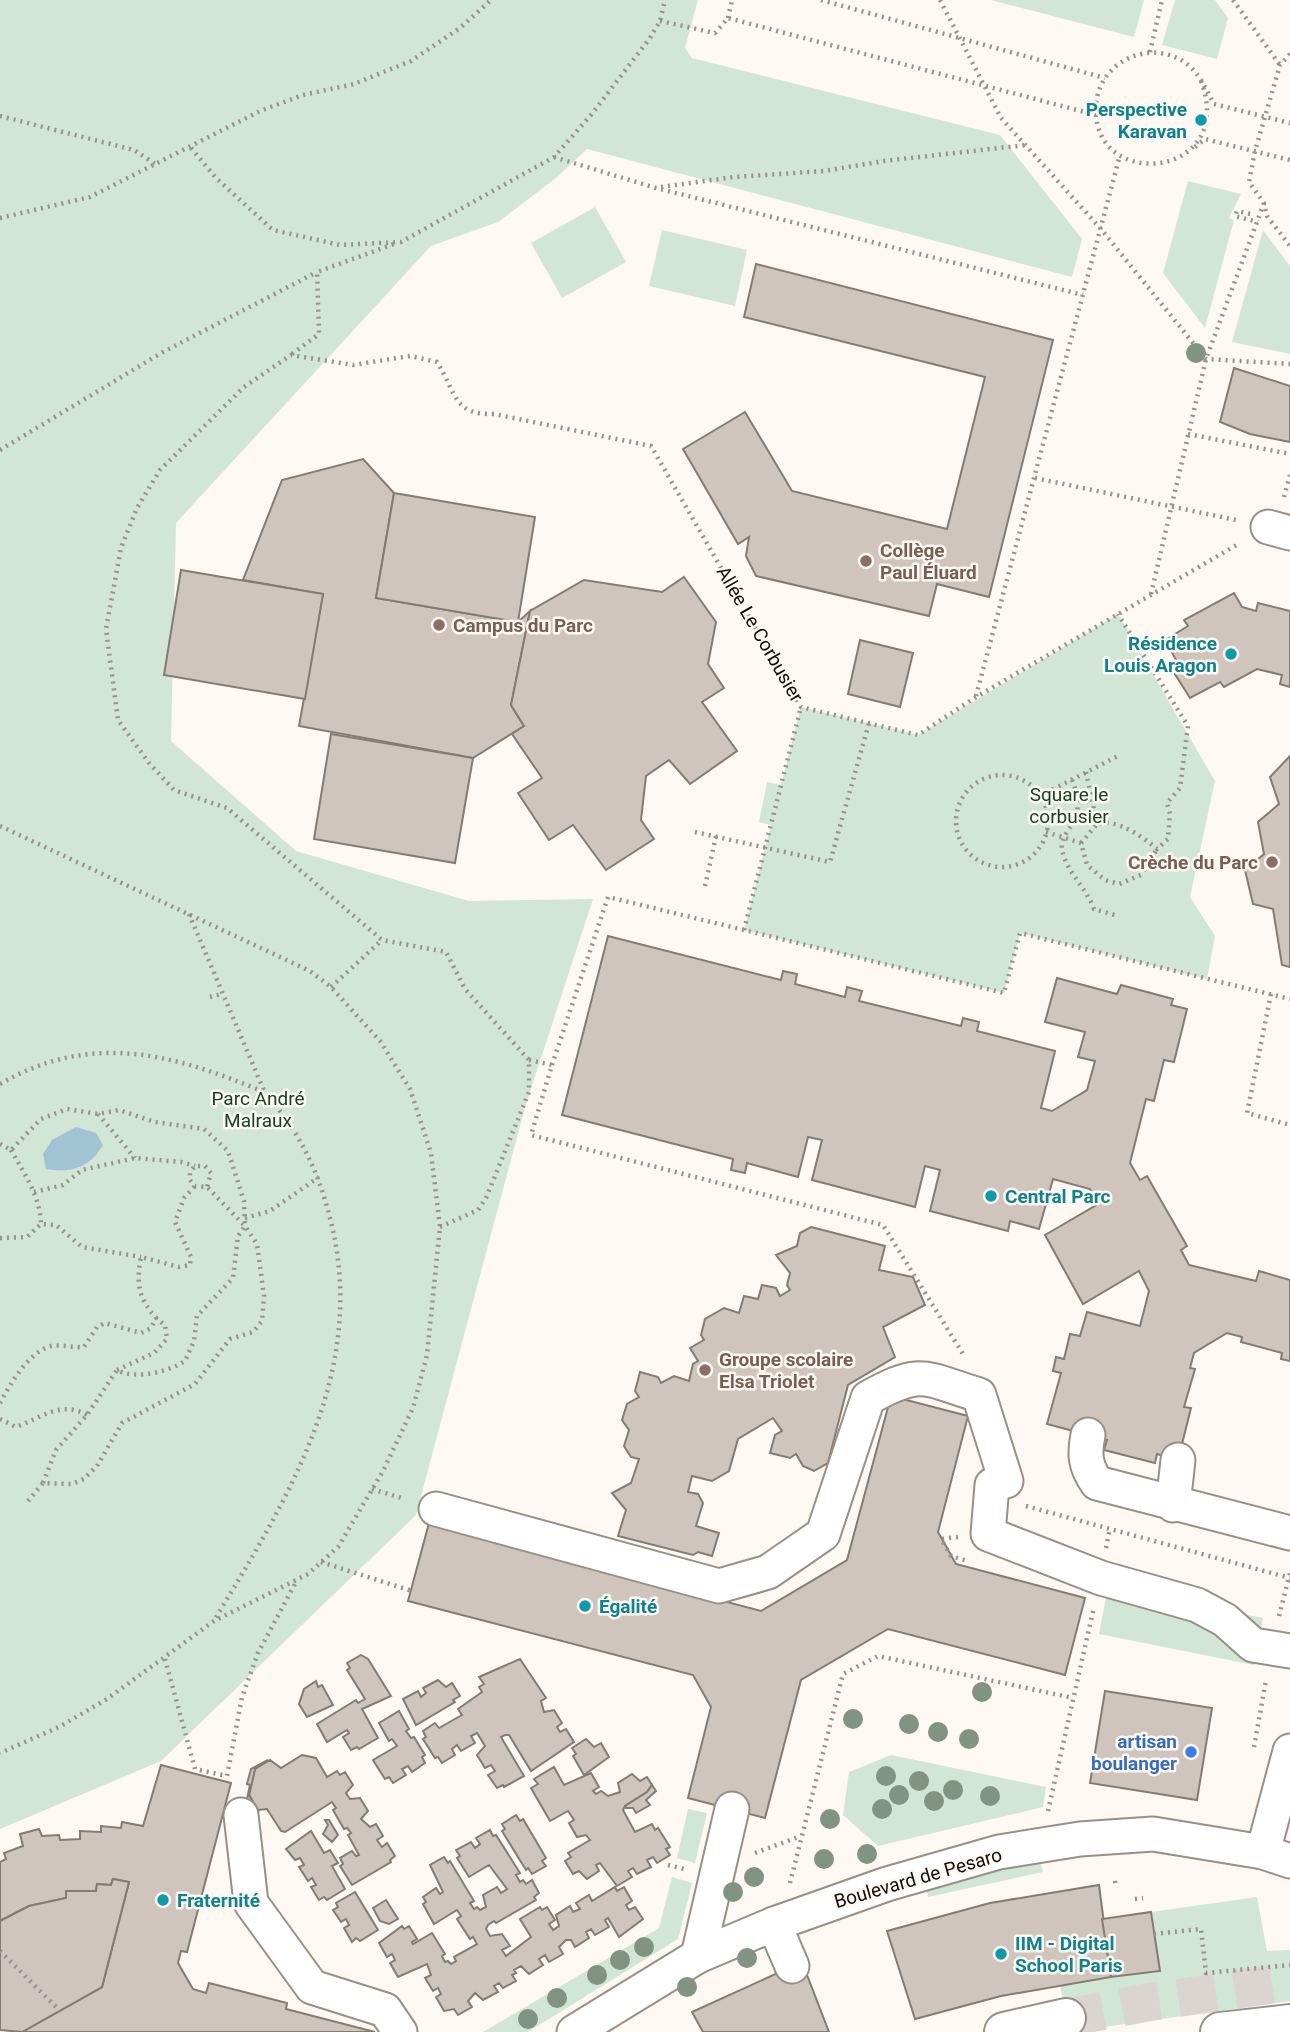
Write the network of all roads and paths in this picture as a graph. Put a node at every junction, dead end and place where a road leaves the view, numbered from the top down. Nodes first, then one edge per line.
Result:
1 (491, 0) edge
2 (665, 0) edge
3 (732, 0) edge
4 (821, 0) edge
5 (940, 0) edge
6 (1163, 0) edge
7 (1233, 0) edge
8 (728, 18) junction
9 (660, 21) junction
10 (960, 37) junction
11 (1150, 52) junction
12 (1290, 54) edge
13 (1280, 65) junction
14 (1105, 78) junction
15 (1201, 81) junction
16 (983, 83) junction
17 (1096, 115) junction
18 (0, 116) edge
19 (1266, 117) junction
20 (1290, 124) edge
21 (1026, 145) junction
22 (191, 148) junction
23 (1255, 151) junction
24 (1189, 152) junction
25 (1120, 155) junction
26 (554, 157) junction
27 (1290, 160) edge
28 (156, 165) junction
29 (656, 188) junction
30 (1264, 202) junction
31 (1250, 214) dead end
32 (0, 218) edge
33 (1258, 222) junction
34 (1101, 229) junction
35 (401, 242) junction
36 (1290, 246) edge
37 (317, 272) junction
38 (1083, 295) junction
39 (291, 355) junction
40 (1206, 359) junction
41 (1290, 364) edge
42 (1188, 434) junction
43 (0, 450) edge
44 (1290, 454) edge
45 (1290, 475) edge
46 (1035, 478) junction
47 (1172, 506) junction
48 (1279, 530) edge
49 (1150, 595) junction
50 (1118, 614) junction
51 (976, 697) junction
52 (801, 708) junction
53 (869, 723) junction
54 (1118, 756) dead end
55 (1086, 772) junction
56 (1072, 780) junction
57 (1040, 796) junction
58 (1097, 824) junction
59 (0, 826) edge
60 (695, 832) dead end
61 (1046, 832) junction
62 (716, 836) junction
63 (1064, 838) junction
64 (1082, 844) junction
65 (765, 847) junction
66 (1157, 849) junction
67 (705, 886) dead end
68 (189, 913) junction
69 (1115, 915) dead end
70 (744, 930) junction
71 (382, 940) junction
72 (331, 987) junction
73 (1271, 994) junction
74 (222, 995) junction
75 (210, 997) dead end
76 (1290, 999) edge
77 (529, 1060) junction
78 (552, 1065) junction
79 (0, 1084) edge
80 (264, 1093) junction
81 (98, 1114) junction
82 (1290, 1125) edge
83 (0, 1144) edge
84 (11, 1150) junction
85 (135, 1158) junction
86 (195, 1166) junction
87 (319, 1177) junction
88 (195, 1186) junction
89 (207, 1187) junction
90 (34, 1192) junction
91 (245, 1218) junction
92 (41, 1224) junction
93 (246, 1227) junction
94 (440, 1227) junction
95 (0, 1238) edge
96 (141, 1257) junction
97 (156, 1318) junction
98 (966, 1360) dead end
99 (117, 1370) junction
100 (0, 1403) edge
101 (87, 1415) junction
102 (0, 1419) edge
103 (1088, 1435) dead end
104 (1178, 1460) dead end
105 (43, 1483) junction
106 (28, 1501) dead end
107 (1024, 1505) dead end
108 (1173, 1505) junction
109 (436, 1509) dead end
110 (1290, 1533) edge
111 (941, 1539) dead end
112 (951, 1556) dead end
113 (321, 1562) junction
114 (1290, 1576) edge
115 (297, 1581) junction
116 (412, 1591) dead end
117 (214, 1621) junction
118 (1086, 1642) dead end
119 (1281, 1649) edge
120 (165, 1659) junction
121 (1073, 1698) junction
122 (1254, 1749) dead end
123 (1290, 1751) edge
124 (0, 1753) edge
125 (732, 1809) dead end
126 (241, 1815) dead end
127 (1041, 1846) junction
128 (1276, 1857) edge
129 (1115, 1881) dead end
130 (1116, 1888) dead end
131 (788, 1890) dead end
132 (1143, 1898) dead end
133 (1135, 1899) dead end
134 (774, 1924) junction
135 (1154, 1934) dead end
136 (0, 1951) edge
137 (698, 1956) junction
138 (1290, 1965) edge
139 (792, 1966) dead end
140 (60, 2011) dead end
141 (1066, 2018) tunnel mouth
142 (1290, 2024) edge
143 (400, 2032) edge
144 (574, 2032) edge
145 (1004, 2032) edge
146 (1220, 2032) edge

1 - 22 path
2 - 9 path
3 - 8 path
4 - 10 path
5 - 10 path
6 - 11 path
7 - 13 path
8 - 9 path
8 - 16 path
9 - 26 path
10 - 14 path
10 - 16 path
11 - 14 path
11 - 15 path
12 - 13 path
13 - 19 path
14 - 17 path
15 - 19 path
15 - 24 path
16 - 17 path
16 - 21 path
17 - 25 path
18 - 28 path
19 - 20 path
19 - 23 path
21 - 29 path
21 - 34 path
22 - 28 path
22 - 35 path
23 - 24 path
23 - 27 path
23 - 30 path
24 - 25 path
25 - 34 path
26 - 29 path
26 - 35 path
28 - 32 path
29 - 38 path
30 - 33 path
30 - 36 path
31 - 33 path
33 - 40 path
34 - 38 path
34 - 40 path
35 - 37 path
37 - 39 path
37 - 43 path
38 - 46 path
39 - 52 path, Allée Le Corbusier
39 - 71 path
40 - 41 path
40 - 42 path
42 - 44 path
42 - 47 path
45 - 48 path
46 - 47 path
46 - 51 path
47 - 48 path
47 - 49 path
48 - 49 path, Allée Le Corbusier
49 - 50 path, Allée Le Corbusier
50 - 51 path, Allée Le Corbusier
50 - 66 path
51 - 53 path, Allée Le Corbusier
52 - 53 path, Allée Le Corbusier
52 - 65 path
53 - 65 path
54 - 55 path
55 - 56 path
55 - 58 path
56 - 57 path
56 - 63 path
57 - 61 path
57 - 61 path
58 - 64 path
58 - 66 path
59 - 68 path
60 - 62 path
61 - 63 path
62 - 65 path
62 - 67 path
63 - 64 path
63 - 69 path
64 - 66 path
65 - 70 path
68 - 72 path
68 - 74 path
70 - 73 path
70 - 78 path
71 - 72 path
71 - 77 path
72 - 94 path
73 - 76 path
73 - 82 path
74 - 75 path
74 - 80 path
77 - 78 path
77 - 94 path
78 - 98 path
79 - 80 path
80 - 87 path
81 - 84 path
81 - 85 path
81 - 91 path
83 - 84 path
84 - 90 path
85 - 86 path
85 - 90 path
86 - 88 path
86 - 89 path
87 - 91 path
87 - 117 path
88 - 89 path
88 - 96 path
89 - 93 path
90 - 92 path
91 - 93 path
92 - 95 path
92 - 96 path
93 - 99 path
93 - 105 path
94 - 113 path
96 - 97 path
97 - 99 path
97 - 100 path
99 - 101 path
101 - 102 path
101 - 105 path
103 - 108 street
104 - 108 street
105 - 106 path
107 - 114 path
108 - 110 street
109 - 119 street
111 - 112 path
113 - 115 path
113 - 116 path
114 - 119 path
115 - 117 path
115 - 120 path
117 - 120 path
118 - 121 path
119 - 122 path
120 - 124 path
121 - 127 path
121 - 131 path
123 - 128 street
125 - 137 street
126 - 143 street
127 - 128 street, Boulevard de Pesaro
127 - 134 street, Boulevard de Pesaro
129 - 130 path
132 - 133 path
134 - 137 street, Boulevard de Pesaro
134 - 139 street
135 - 138 path
136 - 140 path
137 - 144 street, Boulevard de Pesaro
141 - 145 main road
142 - 146 main road

